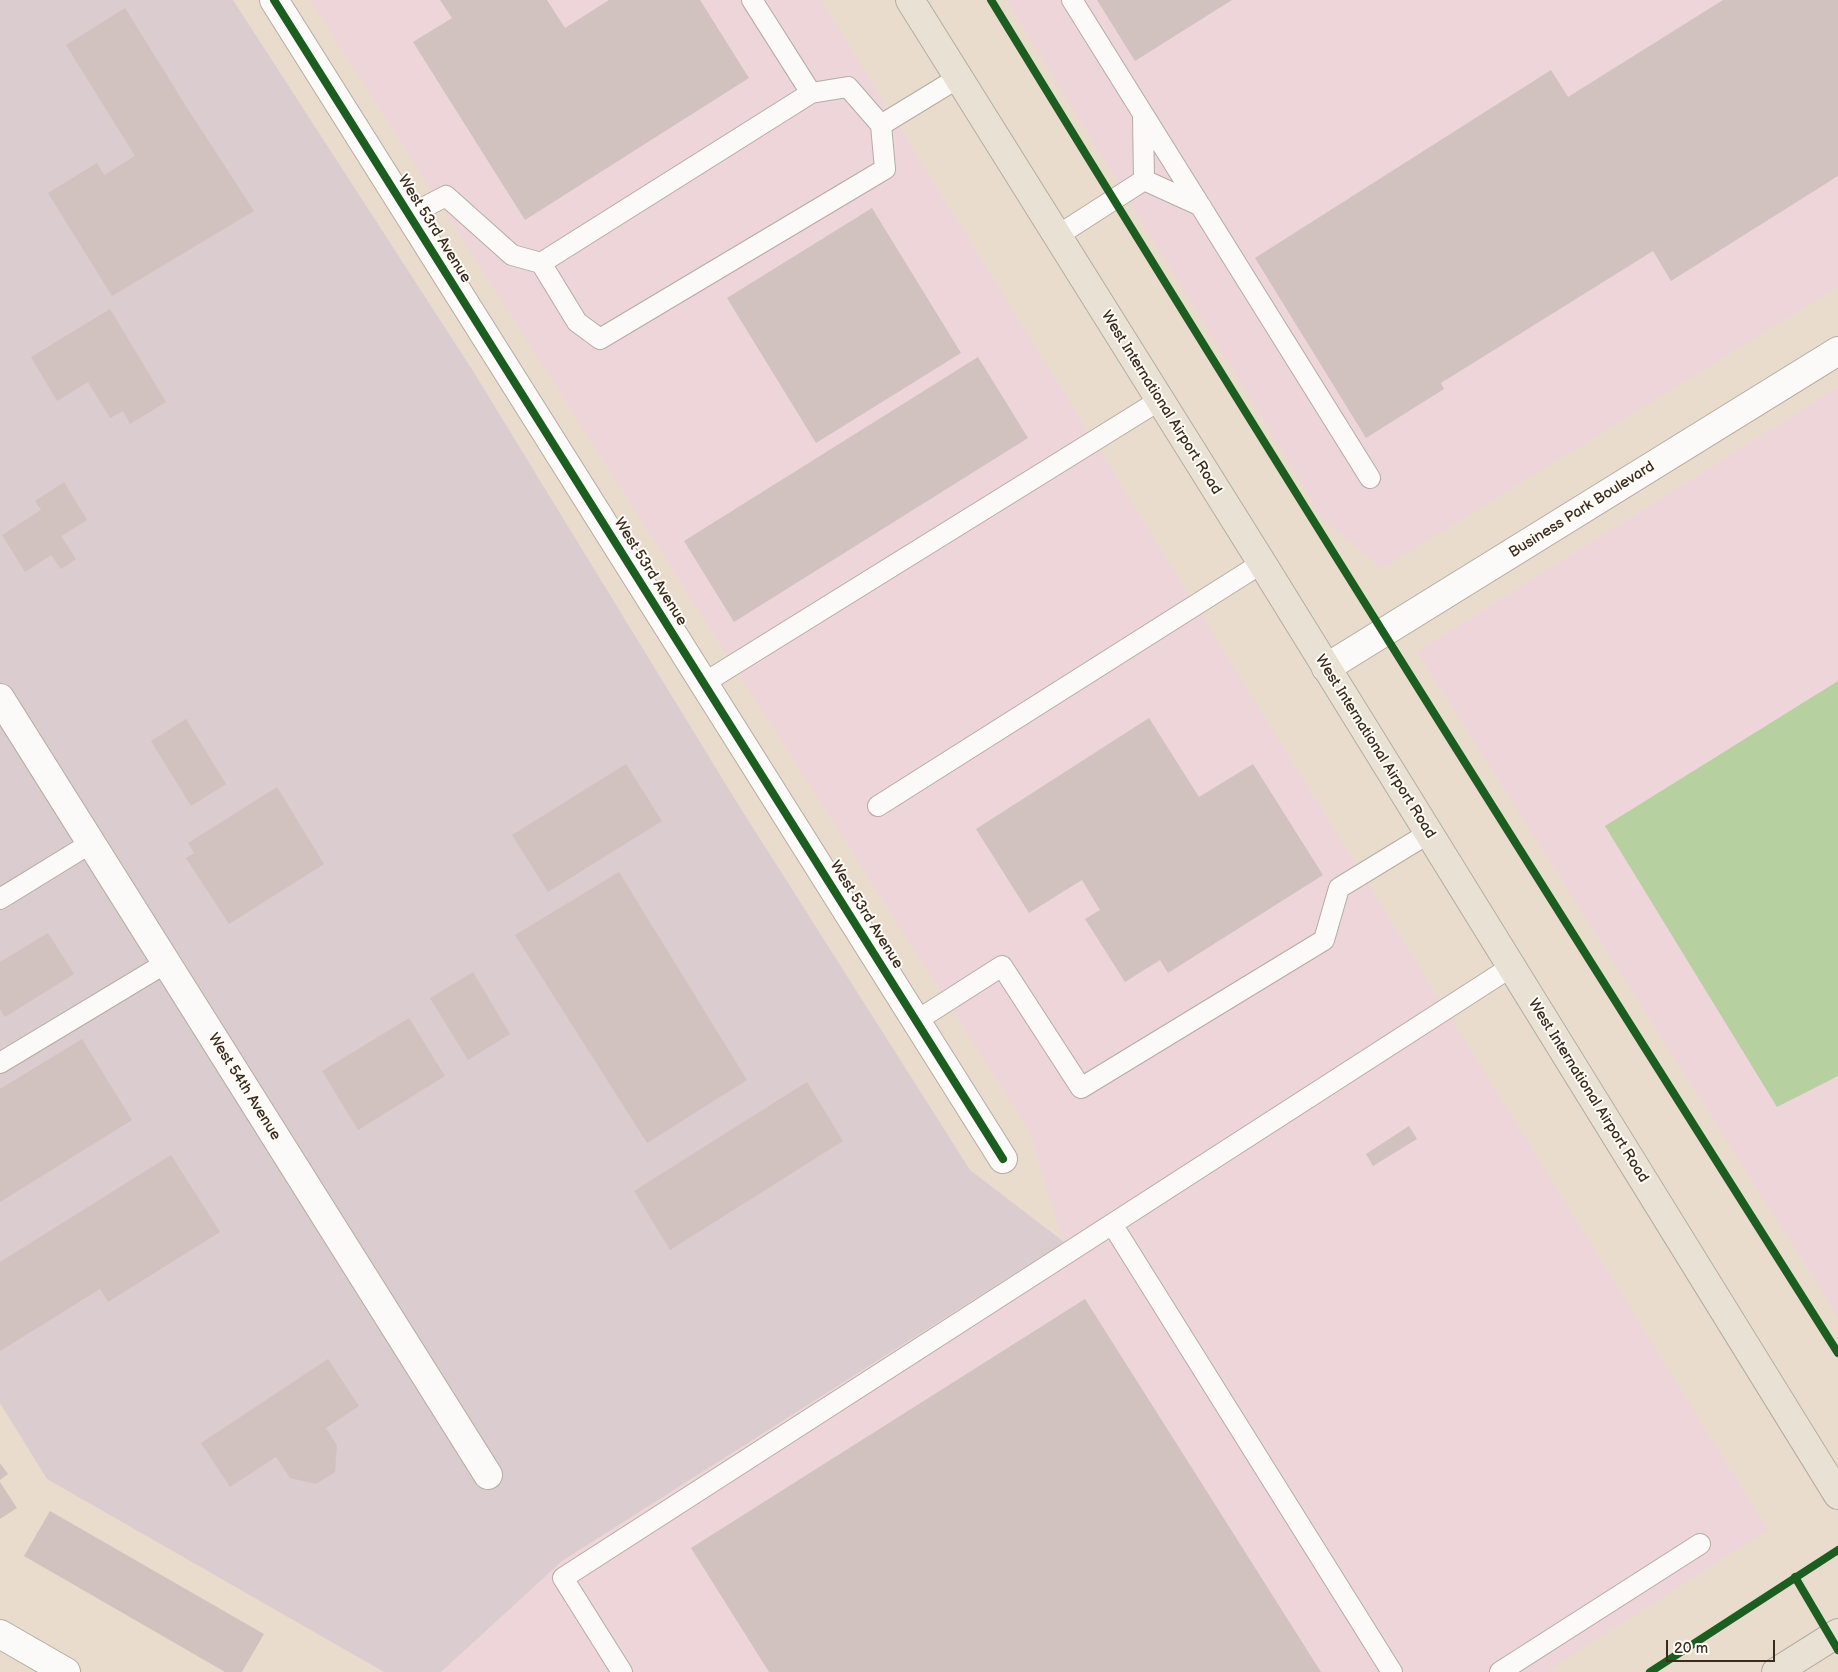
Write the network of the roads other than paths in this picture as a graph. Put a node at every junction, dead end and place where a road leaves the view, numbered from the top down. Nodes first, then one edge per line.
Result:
1 (274, 0) edge
2 (752, 0) edge
3 (910, 0) edge
4 (1072, 0) edge
5 (958, 78) junction
6 (811, 93) junction
7 (1142, 113) junction
8 (881, 125) junction
9 (1144, 180) junction
10 (1201, 206) junction
11 (410, 216) junction
12 (1057, 236) junction
13 (541, 263) junction
14 (1838, 351) edge
15 (1160, 400) junction
16 (1370, 478) dead end
17 (1262, 563) junction
18 (1326, 668) junction
19 (704, 683) junction
20 (0, 698) edge
21 (878, 806) dead end
22 (1429, 833) junction
23 (90, 843) junction
24 (0, 899) edge
25 (166, 963) junction
26 (1511, 966) junction
27 (916, 1021) junction
28 (0, 1063) edge
29 (1003, 1159) dead end
30 (1112, 1224) junction
31 (488, 1475) dead end
32 (1838, 1495) edge
33 (1700, 1544) dead end
34 (1838, 1633) edge
35 (0, 1634) edge
36 (66, 1672) edge
37 (622, 1672) edge
38 (1392, 1672) edge
39 (1500, 1672) edge
40 (1776, 1672) edge

1 - 11 street, West 53rd Avenue
2 - 6 lane
3 - 5 main road, West International Airport Road
4 - 7 lane
5 - 8 lane
5 - 12 main road, West International Airport Road
6 - 8 lane
6 - 13 lane
7 - 9 lane
7 - 10 lane
8 - 13 lane
9 - 10 lane
9 - 12 lane
10 - 16 lane
11 - 13 lane
11 - 19 street, West 53rd Avenue
12 - 15 main road, West International Airport Road
14 - 18 street, Business Park Boulevard
15 - 17 main road, West International Airport Road
15 - 19 lane
17 - 18 main road, West International Airport Road
17 - 21 lane
18 - 22 main road, West International Airport Road
19 - 27 street, West 53rd Avenue
20 - 23 street, West 54th Avenue
22 - 26 main road, West International Airport Road
22 - 27 lane
23 - 24 lane
23 - 25 street, West 54th Avenue
25 - 28 lane
25 - 31 street, West 54th Avenue
26 - 30 lane
26 - 32 main road, West International Airport Road
27 - 29 street, West 53rd Avenue
30 - 37 lane
30 - 38 lane
33 - 39 lane
34 - 40 main road
35 - 36 street

